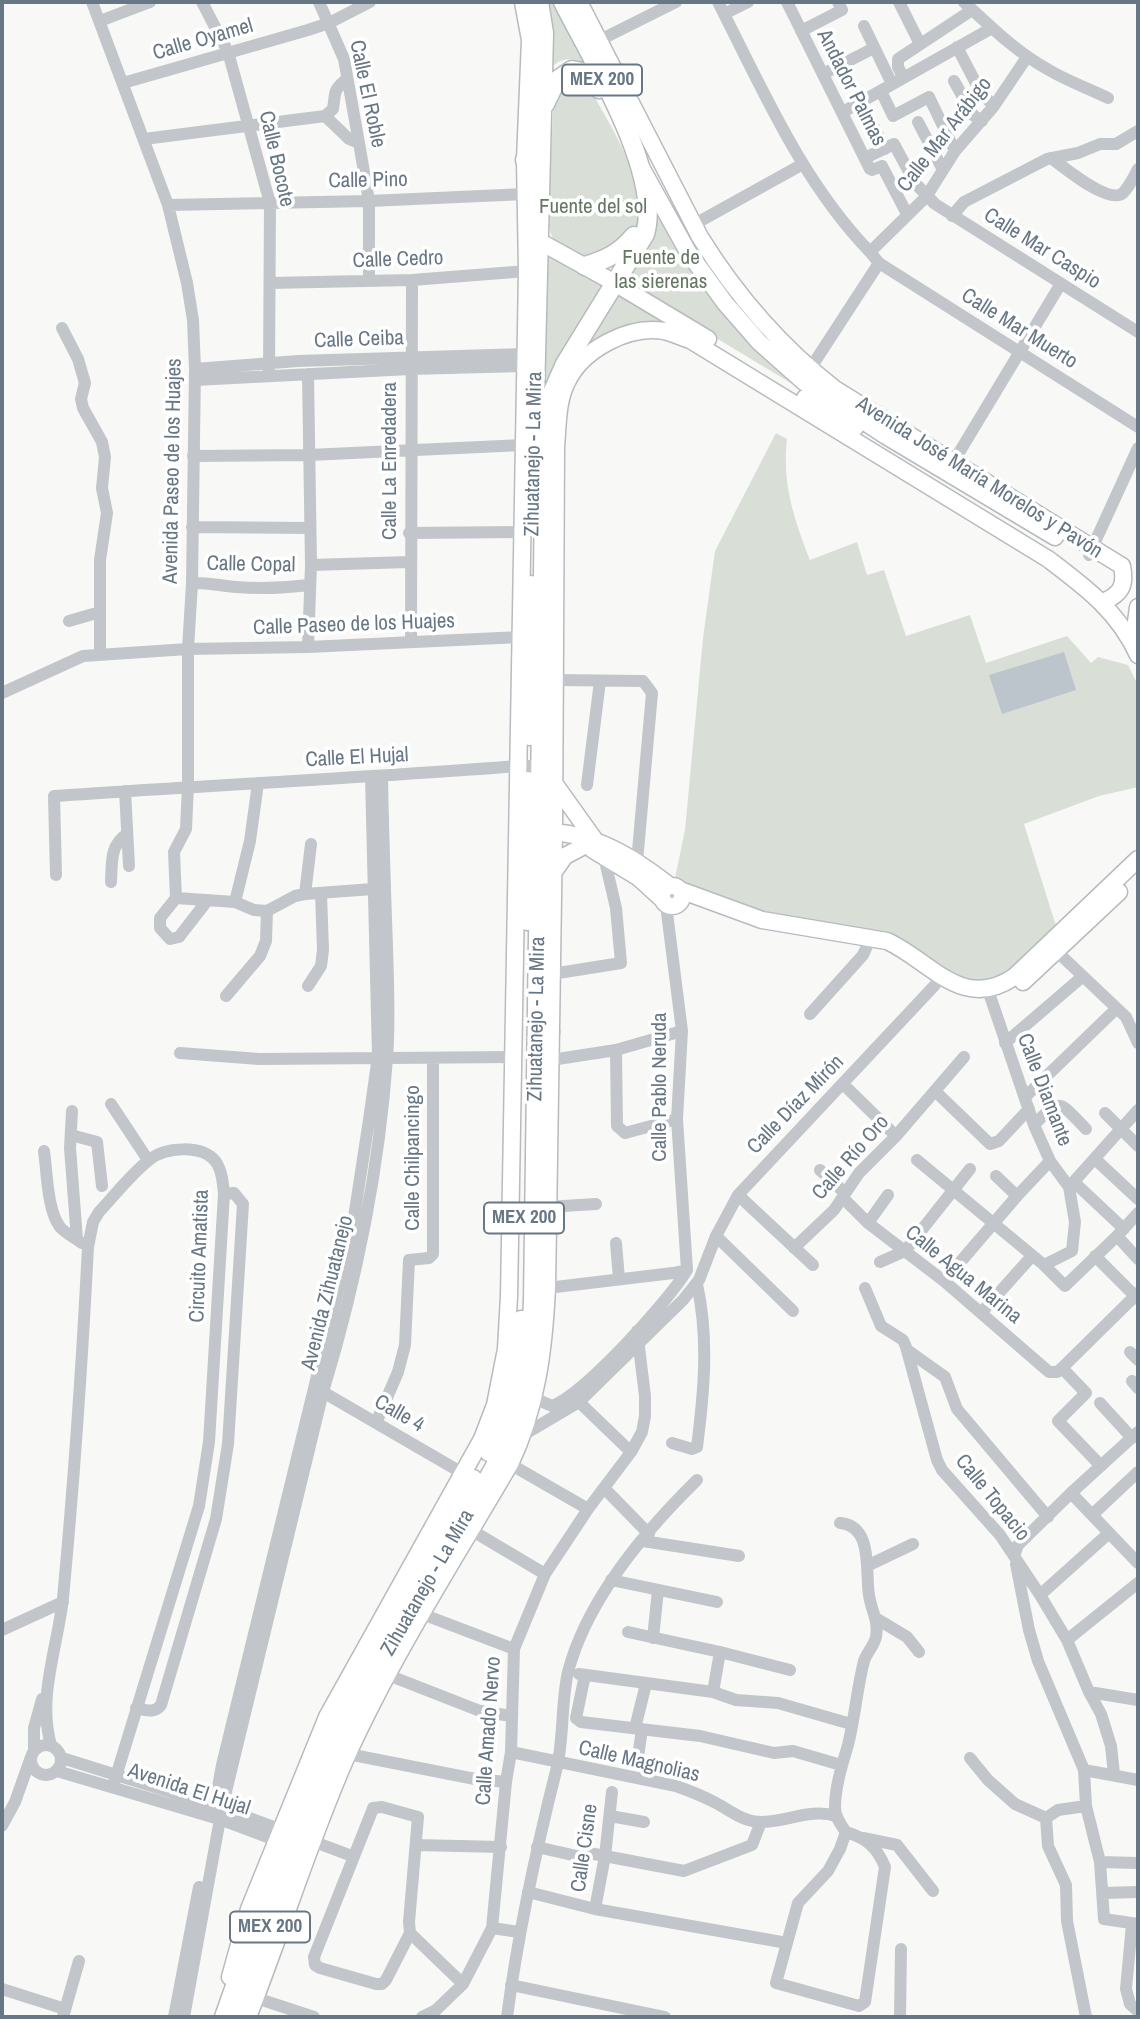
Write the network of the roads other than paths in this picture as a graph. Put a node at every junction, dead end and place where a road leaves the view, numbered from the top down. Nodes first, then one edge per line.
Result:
1 (92, 2) edge
2 (150, 2) edge
3 (202, 2) edge
4 (319, 2) edge
5 (370, 2) edge
6 (523, 2) edge
7 (539, 2) edge
8 (563, 2) edge
9 (579, 2) edge
10 (676, 2) edge
11 (718, 2) edge
12 (748, 2) edge
13 (787, 2) edge
14 (899, 2) edge
15 (840, 6) edge
16 (968, 6) edge
17 (724, 14) junction
18 (100, 21) junction
19 (329, 23) junction
20 (864, 26) dead end
21 (992, 29) junction
22 (801, 30) junction
23 (598, 41) junction
24 (920, 44) junction
25 (957, 47) junction
26 (874, 48) junction
27 (228, 52) junction
28 (1027, 57) junction
29 (823, 74) junction
30 (347, 79) junction
31 (954, 82) dead end
32 (123, 83) junction
33 (892, 84) junction
34 (1108, 98) dead end
35 (861, 102) junction
36 (631, 105) junction
37 (994, 106) junction
38 (843, 112) junction
39 (542, 113) junction
40 (325, 116) junction
41 (982, 121) junction
42 (918, 122) dead end
43 (250, 124) junction
44 (1138, 131) edge
45 (144, 139) junction
46 (630, 139) junction
47 (359, 143) junction
48 (889, 147) junction
49 (956, 151) junction
50 (865, 158) junction
51 (1051, 158) junction
52 (525, 160) joint
53 (637, 160) junction
54 (803, 164) junction
55 (1138, 169) edge
56 (943, 170) junction
57 (534, 193) junction
58 (369, 201) junction
59 (930, 201) junction
60 (270, 203) junction
61 (168, 205) junction
62 (649, 206) junction
63 (906, 214) junction
64 (950, 214) junction
65 (693, 225) junction
66 (537, 240) junction
67 (870, 252) junction
68 (879, 263) junction
69 (585, 266) junction
70 (530, 273) junction
71 (412, 280) junction
72 (369, 281) junction
73 (613, 282) junction
74 (270, 283) junction
75 (1060, 285) junction
76 (62, 328) dead end
77 (1138, 332) edge
78 (1020, 352) junction
79 (524, 360) junction
80 (410, 363) junction
81 (269, 369) junction
82 (195, 374) junction
83 (308, 374) junction
84 (803, 388) junction
85 (1138, 427) edge
86 (889, 430) junction
87 (523, 445) junction
88 (1138, 448) edge
89 (412, 450) junction
90 (309, 455) junction
91 (193, 456) junction
92 (954, 461) junction
93 (544, 472) junction
94 (556, 500) junction
95 (192, 527) junction
96 (310, 527) junction
97 (521, 532) junction
98 (410, 533) junction
99 (1090, 551) junction
100 (409, 562) junction
101 (311, 565) junction
102 (1130, 567) edge
103 (192, 583) junction
104 (309, 585) junction
105 (1102, 602) junction
106 (1138, 607) edge
107 (100, 612) junction
108 (69, 621) dead end
109 (521, 637) junction
110 (411, 642) junction
111 (308, 647) junction
112 (188, 649) junction
113 (1136, 649) edge
114 (100, 655) junction
115 (554, 680) junction
116 (600, 681) junction
117 (524, 688) junction
118 (2, 693) edge
119 (539, 769) junction
120 (376, 777) junction
121 (258, 783) junction
122 (587, 785) dead end
123 (188, 786) junction
124 (125, 791) junction
125 (127, 834) junction
126 (535, 837) junction
127 (311, 844) dead end
128 (590, 844) junction
129 (604, 857) junction
130 (1138, 859) edge
131 (637, 862) junction
132 (129, 866) dead end
133 (553, 873) junction
134 (1138, 873) edge
135 (56, 875) dead end
136 (111, 882) dead end
137 (373, 889) junction
138 (321, 893) junction
139 (305, 894) junction
140 (671, 897) junction
141 (176, 898) junction
142 (207, 901) junction
143 (235, 901) junction
144 (267, 911) junction
145 (870, 941) junction
146 (1052, 947) junction
147 (552, 974) junction
148 (1082, 977) junction
149 (935, 985) junction
150 (308, 986) dead end
151 (989, 995) junction
152 (226, 996) dead end
153 (1121, 1013) junction
154 (810, 1014) dead end
155 (1138, 1027) edge
156 (682, 1031) junction
157 (550, 1032) joint
158 (1138, 1043) edge
159 (1005, 1044) junction
160 (616, 1050) junction
161 (180, 1053) dead end
162 (382, 1056) junction
163 (515, 1057) junction
164 (964, 1057) dead end
165 (433, 1059) junction
166 (543, 1065) junction
167 (843, 1084) junction
168 (935, 1091) junction
169 (1027, 1103) junction
170 (111, 1104) dead end
171 (1138, 1110) edge
172 (72, 1111) dead end
173 (1105, 1113) dead end
174 (677, 1119) junction
175 (1034, 1125) junction
176 (1086, 1129) dead end
177 (1122, 1129) junction
178 (71, 1135) junction
179 (896, 1136) junction
180 (1138, 1146) edge
181 (44, 1151) dead end
182 (1096, 1159) junction
183 (148, 1160) junction
184 (917, 1160) dead end
185 (1050, 1161) junction
186 (820, 1170) dead end
187 (970, 1170) dead end
188 (996, 1176) dead end
189 (1072, 1184) junction
190 (102, 1186) dead end
191 (954, 1190) junction
192 (224, 1194) junction
193 (738, 1195) junction
194 (888, 1195) dead end
195 (1017, 1195) junction
196 (844, 1196) junction
197 (1138, 1199) edge
198 (596, 1204) dead end
199 (547, 1206) junction
200 (1138, 1213) edge
201 (868, 1223) junction
202 (994, 1223) junction
203 (1121, 1233) junction
204 (716, 1236) junction
205 (83, 1243) junction
206 (617, 1243) dead end
207 (685, 1243) junction
208 (794, 1248) junction
209 (905, 1251) junction
210 (1032, 1256) junction
211 (1095, 1256) junction
212 (707, 1259) junction
213 (1138, 1259) edge
214 (880, 1262) dead end
215 (813, 1265) dead end
216 (1044, 1265) junction
217 (687, 1270) junction
218 (619, 1279) junction
219 (944, 1281) junction
220 (696, 1284) junction
221 (547, 1288) junction
222 (865, 1289) dead end
223 (1137, 1296) edge
224 (793, 1311) dead end
225 (981, 1313) junction
226 (638, 1338) junction
227 (905, 1345) junction
228 (1062, 1368) junction
229 (318, 1389) junction
230 (534, 1398) junction
231 (579, 1402) junction
232 (1100, 1403) dead end
233 (376, 1423) junction
234 (523, 1435) junction
235 (1135, 1435) edge
236 (209, 1442) junction
237 (672, 1443) dead end
238 (228, 1444) junction
239 (632, 1452) junction
240 (510, 1464) junction
241 (1101, 1466) junction
242 (1138, 1472) edge
243 (464, 1474) junction
244 (697, 1480) dead end
245 (605, 1489) junction
246 (1071, 1493) junction
247 (588, 1508) junction
248 (1093, 1516) junction
249 (1048, 1517) junction
250 (840, 1523) dead end
251 (471, 1530) junction
252 (1108, 1534) junction
253 (646, 1538) junction
254 (913, 1544) dead end
255 (739, 1556) dead end
256 (1014, 1556) junction
257 (1138, 1563) edge
258 (869, 1565) junction
259 (416, 1566) junction
260 (545, 1574) junction
261 (611, 1580) junction
262 (1138, 1583) edge
263 (658, 1590) junction
264 (1040, 1595) junction
265 (63, 1602) junction
266 (717, 1602) dead end
267 (422, 1614) junction
268 (877, 1619) junction
269 (2, 1630) edge
270 (628, 1632) dead end
271 (653, 1638) junction
272 (1067, 1640) junction
273 (514, 1649) junction
274 (720, 1652) junction
275 (919, 1652) dead end
276 (790, 1670) dead end
277 (568, 1672) junction
278 (388, 1675) junction
279 (585, 1675) junction
280 (50, 1678) junction
281 (646, 1684) junction
282 (713, 1692) junction
283 (1089, 1692) junction
284 (1138, 1700) edge
285 (136, 1707) junction
286 (512, 1716) junction
287 (851, 1724) junction
288 (638, 1728) junction
289 (51, 1745) junction
290 (511, 1752) junction
291 (33, 1754) junction
292 (348, 1754) junction
293 (638, 1756) dead end
294 (970, 1758) dead end
295 (558, 1762) junction
296 (59, 1764) junction
297 (841, 1765) junction
298 (1084, 1770) junction
299 (43, 1774) junction
300 (1114, 1774) junction
301 (114, 1780) junction
302 (1138, 1780) edge
303 (506, 1782) junction
304 (612, 1793) dead end
305 (15, 1802) junction
306 (1086, 1806) junction
307 (217, 1812) junction
308 (610, 1816) junction
309 (836, 1816) junction
310 (1046, 1818) junction
311 (644, 1822) dead end
312 (761, 1822) junction
313 (2, 1826) edge
314 (846, 1832) junction
315 (863, 1838) junction
316 (294, 1841) junction
317 (416, 1844) junction
318 (500, 1847) junction
319 (537, 1847) junction
320 (352, 1856) junction
321 (606, 1856) junction
322 (1101, 1862) junction
323 (1138, 1863) edge
324 (933, 1891) dead end
325 (528, 1892) junction
326 (1138, 1892) edge
327 (1103, 1893) junction
328 (595, 1909) junction
329 (1135, 1924) edge
330 (492, 1928) junction
331 (519, 1932) junction
332 (410, 1933) junction
333 (787, 1942) junction
334 (901, 1949) dead end
335 (79, 1961) dead end
336 (463, 1984) junction
337 (511, 1985) junction
338 (2, 1989) edge
339 (1132, 1989) edge
340 (256, 1998) junction
341 (1138, 2011) edge
342 (64, 2013) edge
343 (174, 2017) edge
344 (184, 2017) edge
345 (217, 2017) edge
346 (225, 2017) edge
347 (239, 2017) edge
348 (248, 2017) edge
349 (314, 2017) edge
350 (422, 2017) edge
351 (507, 2017) edge
352 (663, 2017) edge
353 (900, 2017) edge
354 (1086, 2017) edge

1 - 18 street, Avenida Paseo de los Huajes
2 - 18 street
3 - 27 street, Calle Bocote
4 - 19 street, Calle El Roble
5 - 19 street, Calle Oyamel
6 - 52 main road
7 - 39 highway, Zihuatanejo - La Mira / MEX 200
8 - 46 highway, Zihuatanejo - La Mira / MEX 200
9 - 23 main road
10 - 23 street
11 - 17 street
12 - 17 street
13 - 22 street, Andador Palmas
14 - 24 street
15 - 22 street
16 - 21 street
16 - 24 street
17 - 54 street
18 - 32 street, Avenida Paseo de los Huajes
19 - 27 street, Calle Oyamel
19 - 30 street, Calle El Roble
20 - 26 street
21 - 25 street
21 - 28 street
22 - 29 street, Andador Palmas
23 - 36 main road
24 - 33 street
25 - 33 street
25 - 37 street
26 - 29 street
26 - 33 street
27 - 32 street, Calle Oyamel
27 - 43 street, Calle Bocote
28 - 34 street
28 - 37 street, Calle Mar Arábigo
29 - 38 street, Andador Palmas
30 - 40 street
30 - 47 street, Calle El Roble
31 - 41 street
32 - 45 street, Avenida Paseo de los Huajes
33 - 35 street
33 - 49 street
35 - 38 street
35 - 48 street, Calle Mar Caspio
36 - 46 highway
36 - 65 main road
37 - 41 street, Calle Mar Arábigo
38 - 50 street, Andador Palmas
39 - 53 highway
39 - 57 highway, Zihuatanejo - La Mira / MEX 200
40 - 43 street
40 - 47 street
41 - 49 street, Calle Mar Arábigo
42 - 56 street
43 - 45 street
43 - 60 street, Calle Bocote
44 - 51 street
45 - 61 street, Avenida Paseo de los Huajes
46 - 53 highway, Zihuatanejo - La Mira / MEX 200
47 - 58 street, Calle El Roble
48 - 50 street
48 - 59 street, Calle Mar Caspio
49 - 56 street, Calle Mar Arábigo
50 - 63 street, Andador Palmas
51 - 55 street
51 - 64 street
52 - 57 highway
53 - 62 highway, Zihuatanejo - La Mira / MEX 200
53 - 84 main road
54 - 65 street
54 - 67 street
56 - 59 street, Calle Mar Arábigo
57 - 58 street, Calle Pino
57 - 66 highway, Zihuatanejo - La Mira / MEX 200
57 - 70 main road
58 - 60 street, Calle Pino
58 - 72 street, Calle El Roble
59 - 63 street, Calle Mar Arábigo
59 - 64 street, Calle Mar Caspio
60 - 61 street, Calle Pino
60 - 74 street, Calle Bocote
61 - 82 street, Avenida Paseo de los Huajes
62 - 69 highway
62 - 73 highway, Zihuatanejo - La Mira / MEX 200
63 - 67 street, Calle Mar Arábigo
64 - 75 street, Calle Mar Caspio
65 - 84 main road
66 - 69 main road, Avenida José María Morelos y Pavón
66 - 70 highway, Zihuatanejo - La Mira / MEX 200
67 - 68 street
68 - 78 street, Calle Mar Muerto
68 - 84 street
69 - 73 main road, Avenida José María Morelos y Pavón
70 - 71 street, Calle Cedro
70 - 79 main road
70 - 117 highway, Zihuatanejo - La Mira / MEX 200
71 - 72 street, Calle Cedro
71 - 80 street, Calle La Enredadera
72 - 74 street, Calle Cedro
73 - 84 main road, Avenida José María Morelos y Pavón
73 - 93 highway, Zihuatanejo - La Mira / MEX 200
74 - 81 street, Calle Bocote
75 - 77 street, Calle Mar Caspio
75 - 78 street
76 - 107 street
78 - 85 street, Calle Mar Muerto
78 - 92 street
79 - 80 street, Calle Ceiba
79 - 87 main road
80 - 81 street, Calle Ceiba
80 - 83 street, Calle Ceiba
80 - 89 street, Calle La Enredadera
81 - 82 street, Calle Ceiba
81 - 83 street, Calle Ceiba
82 - 91 street, Avenida Paseo de los Huajes
83 - 90 street
84 - 86 main road, Avenida José María Morelos y Pavón
84 - 94 main road, Avenida José María Morelos y Pavón
84 - 105 main road, Avenida José María Morelos y Pavón
86 - 92 main road, Avenida José María Morelos y Pavón
86 - 99 main road, Avenida José María Morelos y Pavón
87 - 89 street
87 - 97 main road
88 - 99 street
89 - 90 street
89 - 98 street, Calle La Enredadera
90 - 91 street
90 - 96 street
91 - 95 street, Avenida Paseo de los Huajes
92 - 99 main road, Avenida José María Morelos y Pavón
93 - 94 highway
93 - 119 highway, Zihuatanejo - La Mira / MEX 200
94 - 115 main road, Avenida José María Morelos y Pavón
95 - 96 street
95 - 103 street, Avenida Paseo de los Huajes
96 - 101 street
97 - 98 street
97 - 109 main road
98 - 100 street, Calle La Enredadera
99 - 102 main road, Avenida José María Morelos y Pavón
100 - 101 street, Calle Copal
100 - 110 street, Calle La Enredadera
101 - 104 street
102 - 105 main road
103 - 104 street, Calle Copal
103 - 112 street, Avenida Paseo de los Huajes
104 - 111 street
105 - 113 main road, Avenida José María Morelos y Pavón
106 - 113 main road
107 - 108 street
107 - 114 street
109 - 110 street, Calle Paseo de los Huajes
109 - 117 main road
110 - 111 street, Calle Paseo de los Huajes
111 - 112 street, Calle Paseo de los Huajes
112 - 114 street, Calle Paseo de los Huajes
112 - 123 street, Avenida Paseo de los Huajes
114 - 118 street, Calle Paseo de los Huajes
115 - 116 street
115 - 119 main road, Avenida José María Morelos y Pavón
116 - 122 street
116 - 131 street
117 - 119 highway, Zihuatanejo - La Mira / MEX 200
119 - 120 street, Calle El Hujal
119 - 126 highway, Zihuatanejo - La Mira / MEX 200
119 - 126 main road, Avenida José María Morelos y Pavón
119 - 128 main road
120 - 121 street, Calle El Hujal
120 - 137 street, Avenida Zihuatanejo
120 - 162 street, Avenida Zihuatanejo
121 - 123 street, Calle El Hujal
121 - 143 street
123 - 124 street, Calle El Hujal
123 - 141 street, Avenida Paseo de los Huajes
124 - 125 street
124 - 135 street, Calle El Hujal
125 - 132 street
125 - 136 street
126 - 128 main road
126 - 133 main road
126 - 163 main road
126 - 166 highway, Zihuatanejo - La Mira / MEX 200
126 - 259 highway, Zihuatanejo - La Mira / MEX 200
127 - 139 street
128 - 129 main road
128 - 131 main road
128 - 133 main road
129 - 140 main road
129 - 147 street
130 - 146 main road
131 - 140 main road
133 - 147 main road
134 - 146 main road
137 - 138 street
137 - 162 street, Avenida Zihuatanejo
138 - 139 street
138 - 150 street
139 - 144 street
140 - 145 main road
140 - 156 street, Calle Pablo Neruda
141 - 142 street
141 - 142 street
142 - 143 street
143 - 144 street
144 - 152 street
145 - 149 main road
145 - 151 main road
145 - 154 street
146 - 148 street
146 - 151 main road
147 - 157 main road
148 - 153 street
148 - 159 street
149 - 151 main road
149 - 167 street, Calle Díaz Mirón
151 - 159 street, Calle Diamante
153 - 155 street
153 - 158 street
153 - 169 street
156 - 160 street
156 - 174 street, Calle Pablo Neruda
157 - 166 highway
159 - 169 street, Calle Diamante
160 - 166 street
160 - 174 street
161 - 162 street, Calle Chilpancingo
162 - 165 street, Calle Chilpancingo
162 - 229 street, Avenida Zihuatanejo
163 - 165 street, Calle Chilpancingo
163 - 243 main road
164 - 168 street, Calle Río Oro
165 - 233 street, Calle Chilpancingo
166 - 199 main road
166 - 316 highway, Zihuatanejo - La Mira / MEX 200
167 - 179 street
167 - 193 street, Calle Díaz Mirón
168 - 169 street
168 - 179 street, Calle Río Oro
169 - 175 street, Calle Diamante
170 - 183 street
171 - 177 street
172 - 178 street
173 - 177 street
174 - 207 street, Calle Pablo Neruda
175 - 176 street
175 - 185 street, Calle Diamante
177 - 180 street
177 - 182 street
178 - 190 street
178 - 205 street
179 - 196 street, Calle Río Oro
181 - 205 street
182 - 189 street
182 - 197 street
183 - 192 street, Circuito Amatista
183 - 205 street, Circuito Amatista
184 - 191 street
185 - 189 street, Calle Diamante
185 - 195 street
186 - 196 street, Calle Agua Marina
187 - 191 street
188 - 195 street
189 - 203 street, Calle Diamante
189 - 216 street, Calle Diamante
191 - 202 street
191 - 209 street
192 - 236 street, Circuito Amatista
192 - 238 street
193 - 204 street, Calle Díaz Mirón
193 - 208 street
194 - 201 street
195 - 202 street
196 - 201 street, Calle Agua Marina
196 - 208 street, Calle Río Oro
198 - 199 street
199 - 221 main road
200 - 203 street
201 - 209 street, Calle Agua Marina
202 - 210 street
202 - 219 street
203 - 211 street
203 - 213 street, Calle Diamante
204 - 212 street, Calle Díaz Mirón
204 - 224 street
205 - 265 street, Circuito Amatista
206 - 218 street
207 - 212 street
207 - 217 street, Calle Pablo Neruda
208 - 215 street
209 - 214 street
209 - 219 street, Calle Agua Marina
210 - 216 street
210 - 225 street
211 - 216 street
211 - 223 street
212 - 220 street, Calle Díaz Mirón
217 - 218 street
217 - 226 street
218 - 221 street
219 - 225 street, Calle Agua Marina
220 - 226 street, Calle Díaz Mirón
220 - 237 street
221 - 230 main road
222 - 227 street
223 - 228 street
225 - 228 street, Calle Agua Marina
226 - 230 street
226 - 231 street
226 - 239 street, Calle Amado Nervo
227 - 249 street
227 - 256 street, Calle Topacio
228 - 241 street, Calle Agua Marina
229 - 233 street, Calle 4
229 - 307 street, Avenida Zihuatanejo
230 - 234 main road
231 - 234 street
231 - 239 street
232 - 235 street
233 - 243 street, Calle 4
234 - 240 main road
235 - 241 street
236 - 238 street
236 - 285 street, Circuito Amatista
238 - 285 street
239 - 245 street, Calle Amado Nervo
240 - 247 street
240 - 251 main road
241 - 246 street
242 - 248 street
243 - 259 main road
244 - 253 street
245 - 247 street, Calle Amado Nervo
245 - 253 street
246 - 248 street
246 - 249 street
247 - 260 street, Calle Amado Nervo
248 - 252 street
249 - 256 street
250 - 258 street
251 - 260 street
251 - 267 main road
252 - 257 street
252 - 264 street
253 - 255 street
253 - 261 street
254 - 258 street
256 - 264 street, Calle Topacio
256 - 298 street
258 - 268 street
259 - 316 highway, Zihuatanejo - La Mira / MEX 200
260 - 273 street, Calle Amado Nervo
261 - 263 street
261 - 277 street
262 - 272 street
263 - 266 street
263 - 271 street
264 - 272 street, Calle Topacio
265 - 269 street
265 - 280 street, Circuito Amatista
267 - 273 street
267 - 278 main road
268 - 275 street
268 - 287 street
270 - 271 street
271 - 274 street
272 - 283 street, Calle Topacio
273 - 286 street, Calle Amado Nervo
274 - 276 street
274 - 282 street
277 - 279 street
277 - 295 street
278 - 286 street
278 - 292 main road
279 - 281 street
279 - 288 street
280 - 289 street, Circuito Amatista
280 - 291 street, Circuito Amatista
281 - 282 street
281 - 288 street
282 - 287 street
283 - 284 street
283 - 300 street, Calle Topacio
285 - 301 street, Circuito Amatista
286 - 290 street, Calle Amado Nervo
287 - 297 street
288 - 293 street
288 - 297 street
289 - 291 street
289 - 296 street
290 - 295 street, Calle Magnolias
290 - 303 street, Calle Amado Nervo
291 - 299 street
291 - 305 street, Circuito Amatista
292 - 303 street
292 - 316 main road
294 - 310 street
295 - 312 street, Calle Magnolias
295 - 319 street
296 - 299 street
296 - 301 street, Avenida El Hujal
297 - 309 street
298 - 300 street
298 - 306 street
299 - 305 street, Circuito Amatista
300 - 302 street
301 - 307 street, Avenida El Hujal
303 - 318 street, Calle Amado Nervo
304 - 308 street, Calle Cisne
305 - 313 street, Circuito Amatista
306 - 310 street
306 - 322 street
307 - 316 street, Avenida El Hujal
307 - 343 street
307 - 344 street
308 - 311 street
308 - 321 street, Calle Cisne
309 - 312 street, Calle Magnolias
309 - 314 street
310 - 354 street
312 - 321 street
314 - 315 street
314 - 333 street
315 - 324 street
315 - 333 street
316 - 320 street, Avenida El Hujal
316 - 340 main road
316 - 345 main road
316 - 346 highway, Zihuatanejo - La Mira / MEX 200
316 - 347 highway, Zihuatanejo - La Mira / MEX 200
317 - 318 street
317 - 320 street
317 - 332 street
318 - 330 street, Calle Amado Nervo
319 - 321 street
319 - 325 street
320 - 332 street
321 - 328 street, Calle Cisne
322 - 323 street
322 - 327 street
325 - 328 street
325 - 331 street
326 - 327 street
327 - 329 street
328 - 333 street
329 - 339 street
330 - 331 street
330 - 336 street, Calle Amado Nervo
331 - 337 street
332 - 336 street
334 - 353 street
335 - 342 street
336 - 350 street, Calle Amado Nervo
337 - 351 street
337 - 352 street
338 - 342 street
339 - 341 street
340 - 348 main road
340 - 349 street

